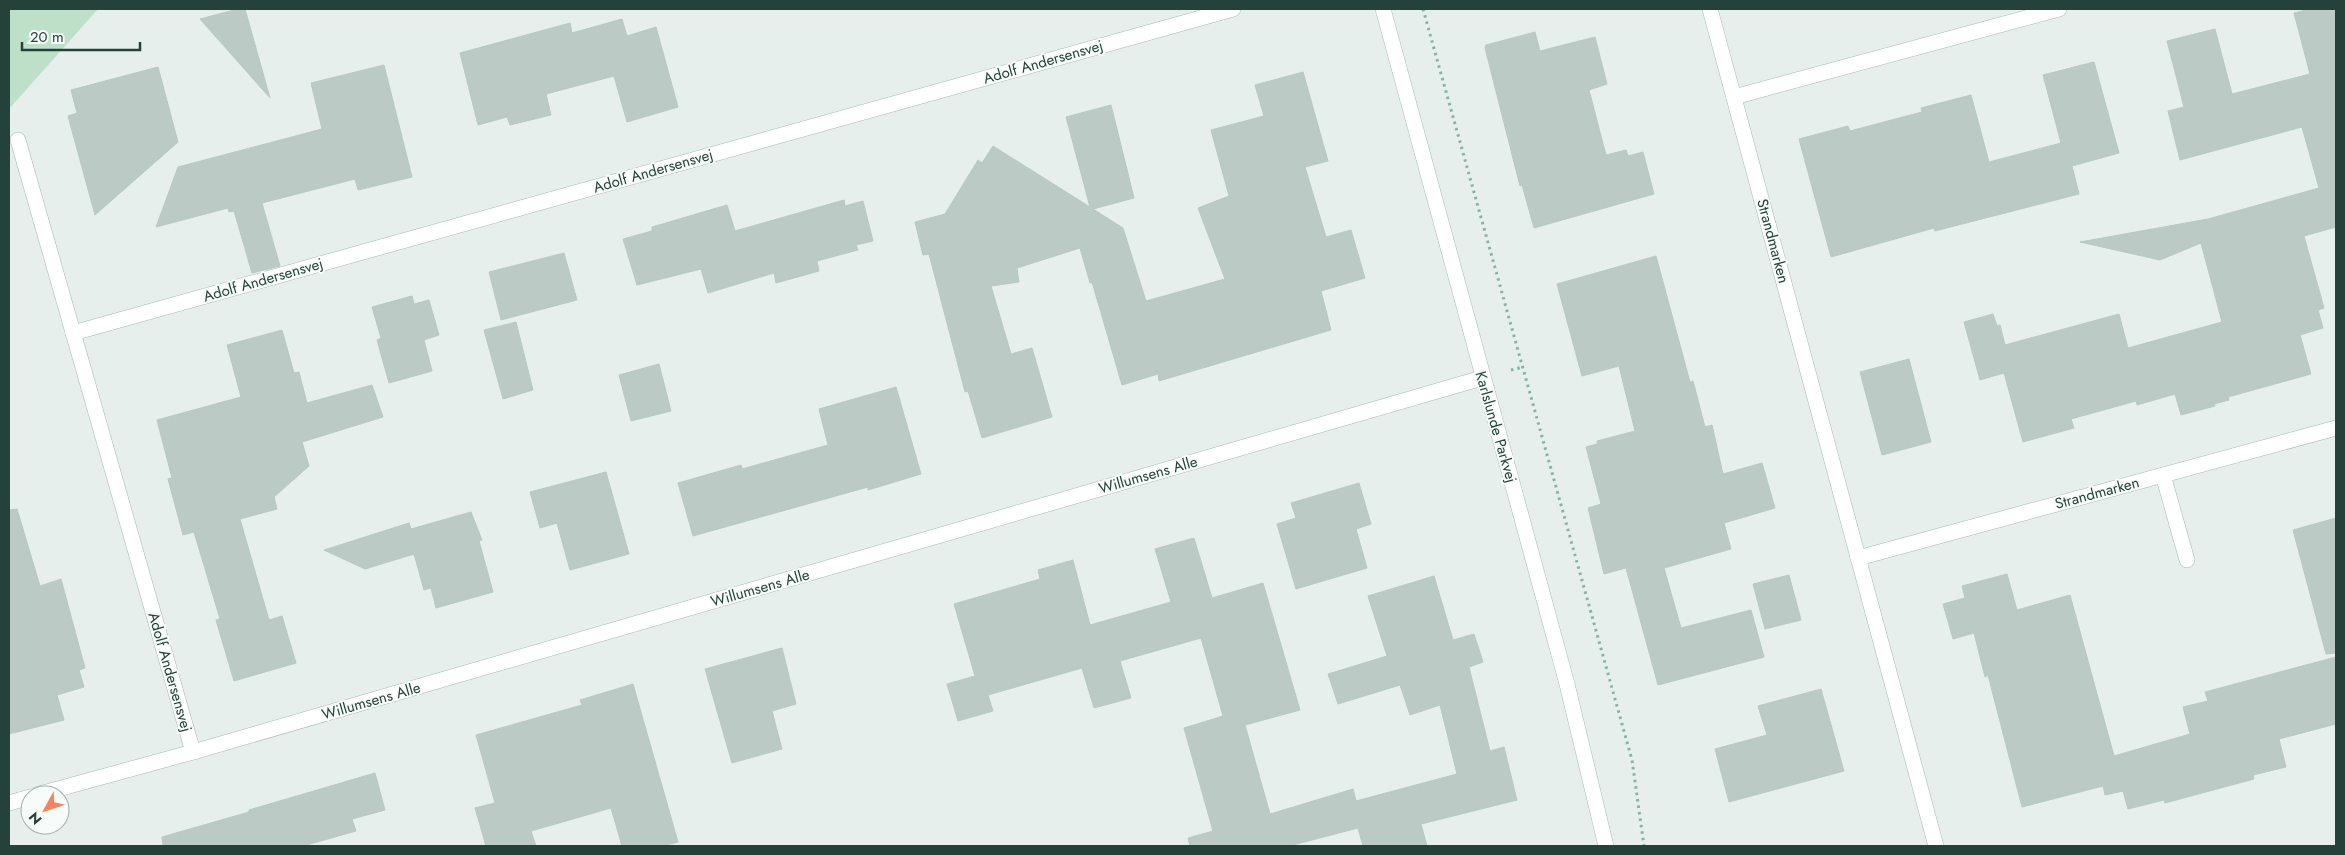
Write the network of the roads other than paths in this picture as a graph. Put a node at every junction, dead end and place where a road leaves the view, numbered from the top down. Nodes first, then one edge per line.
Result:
1 (1233, 9) edge
2 (1383, 9) edge
3 (1710, 9) edge
4 (2059, 9) edge
5 (1734, 97) junction
6 (18, 140) dead end
7 (73, 332) junction
8 (1482, 378) junction
9 (2336, 428) edge
10 (2163, 475) junction
11 (1858, 558) junction
12 (2187, 560) dead end
13 (193, 752) junction
14 (70, 786) edge
15 (1606, 846) edge
16 (1936, 846) edge

1 - 7 street, Adolf Andersensvej
2 - 8 street, Karlslunde Parkvej
3 - 5 street, Strandmarken
4 - 5 street
5 - 11 street, Strandmarken
6 - 7 street, Adolf Andersensvej
7 - 13 street, Adolf Andersensvej
8 - 13 street, Willumsens Alle
8 - 15 street, Karlslunde Parkvej
9 - 10 street, Strandmarken
10 - 11 street, Strandmarken
10 - 12 street
11 - 16 street, Strandmarken
13 - 14 street, Willumsens Alle

